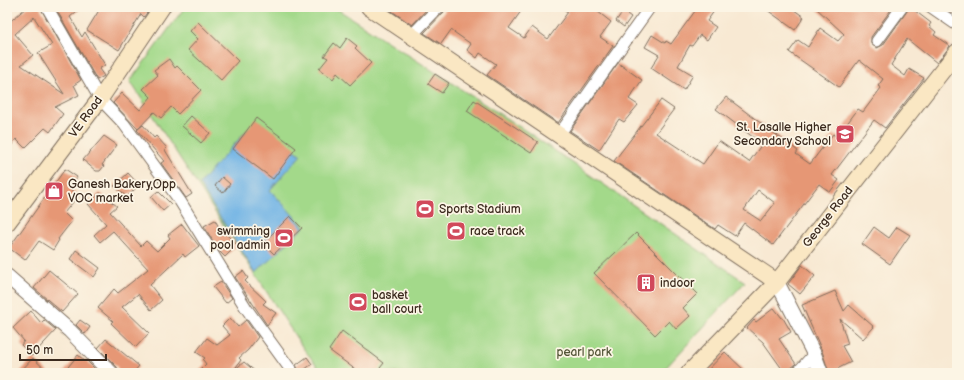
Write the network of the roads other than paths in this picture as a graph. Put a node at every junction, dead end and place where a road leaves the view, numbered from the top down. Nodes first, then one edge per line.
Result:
1 (47, 7) edge
2 (162, 7) edge
3 (369, 7) edge
4 (439, 7) edge
5 (650, 7) edge
6 (902, 7) edge
7 (931, 7) edge
8 (957, 25) edge
9 (411, 36) junction
10 (877, 41) dead end
11 (957, 52) edge
12 (100, 99) junction
13 (558, 136) junction
14 (7, 223) edge
15 (7, 276) edge
16 (777, 282) junction
17 (814, 354) junction
18 (111, 373) edge
19 (293, 373) edge
20 (689, 373) edge
21 (797, 373) edge
22 (822, 373) edge

1 - 12 street
2 - 12 main road, VE Road
3 - 9 main road
4 - 9 street
5 - 13 street
6 - 10 street
7 - 8 street
9 - 13 main road
11 - 16 main road, George Road
12 - 14 main road, VE Road
12 - 19 street
13 - 16 main road
15 - 18 street
16 - 17 street
16 - 20 main road, George Road
17 - 21 street
17 - 22 street

